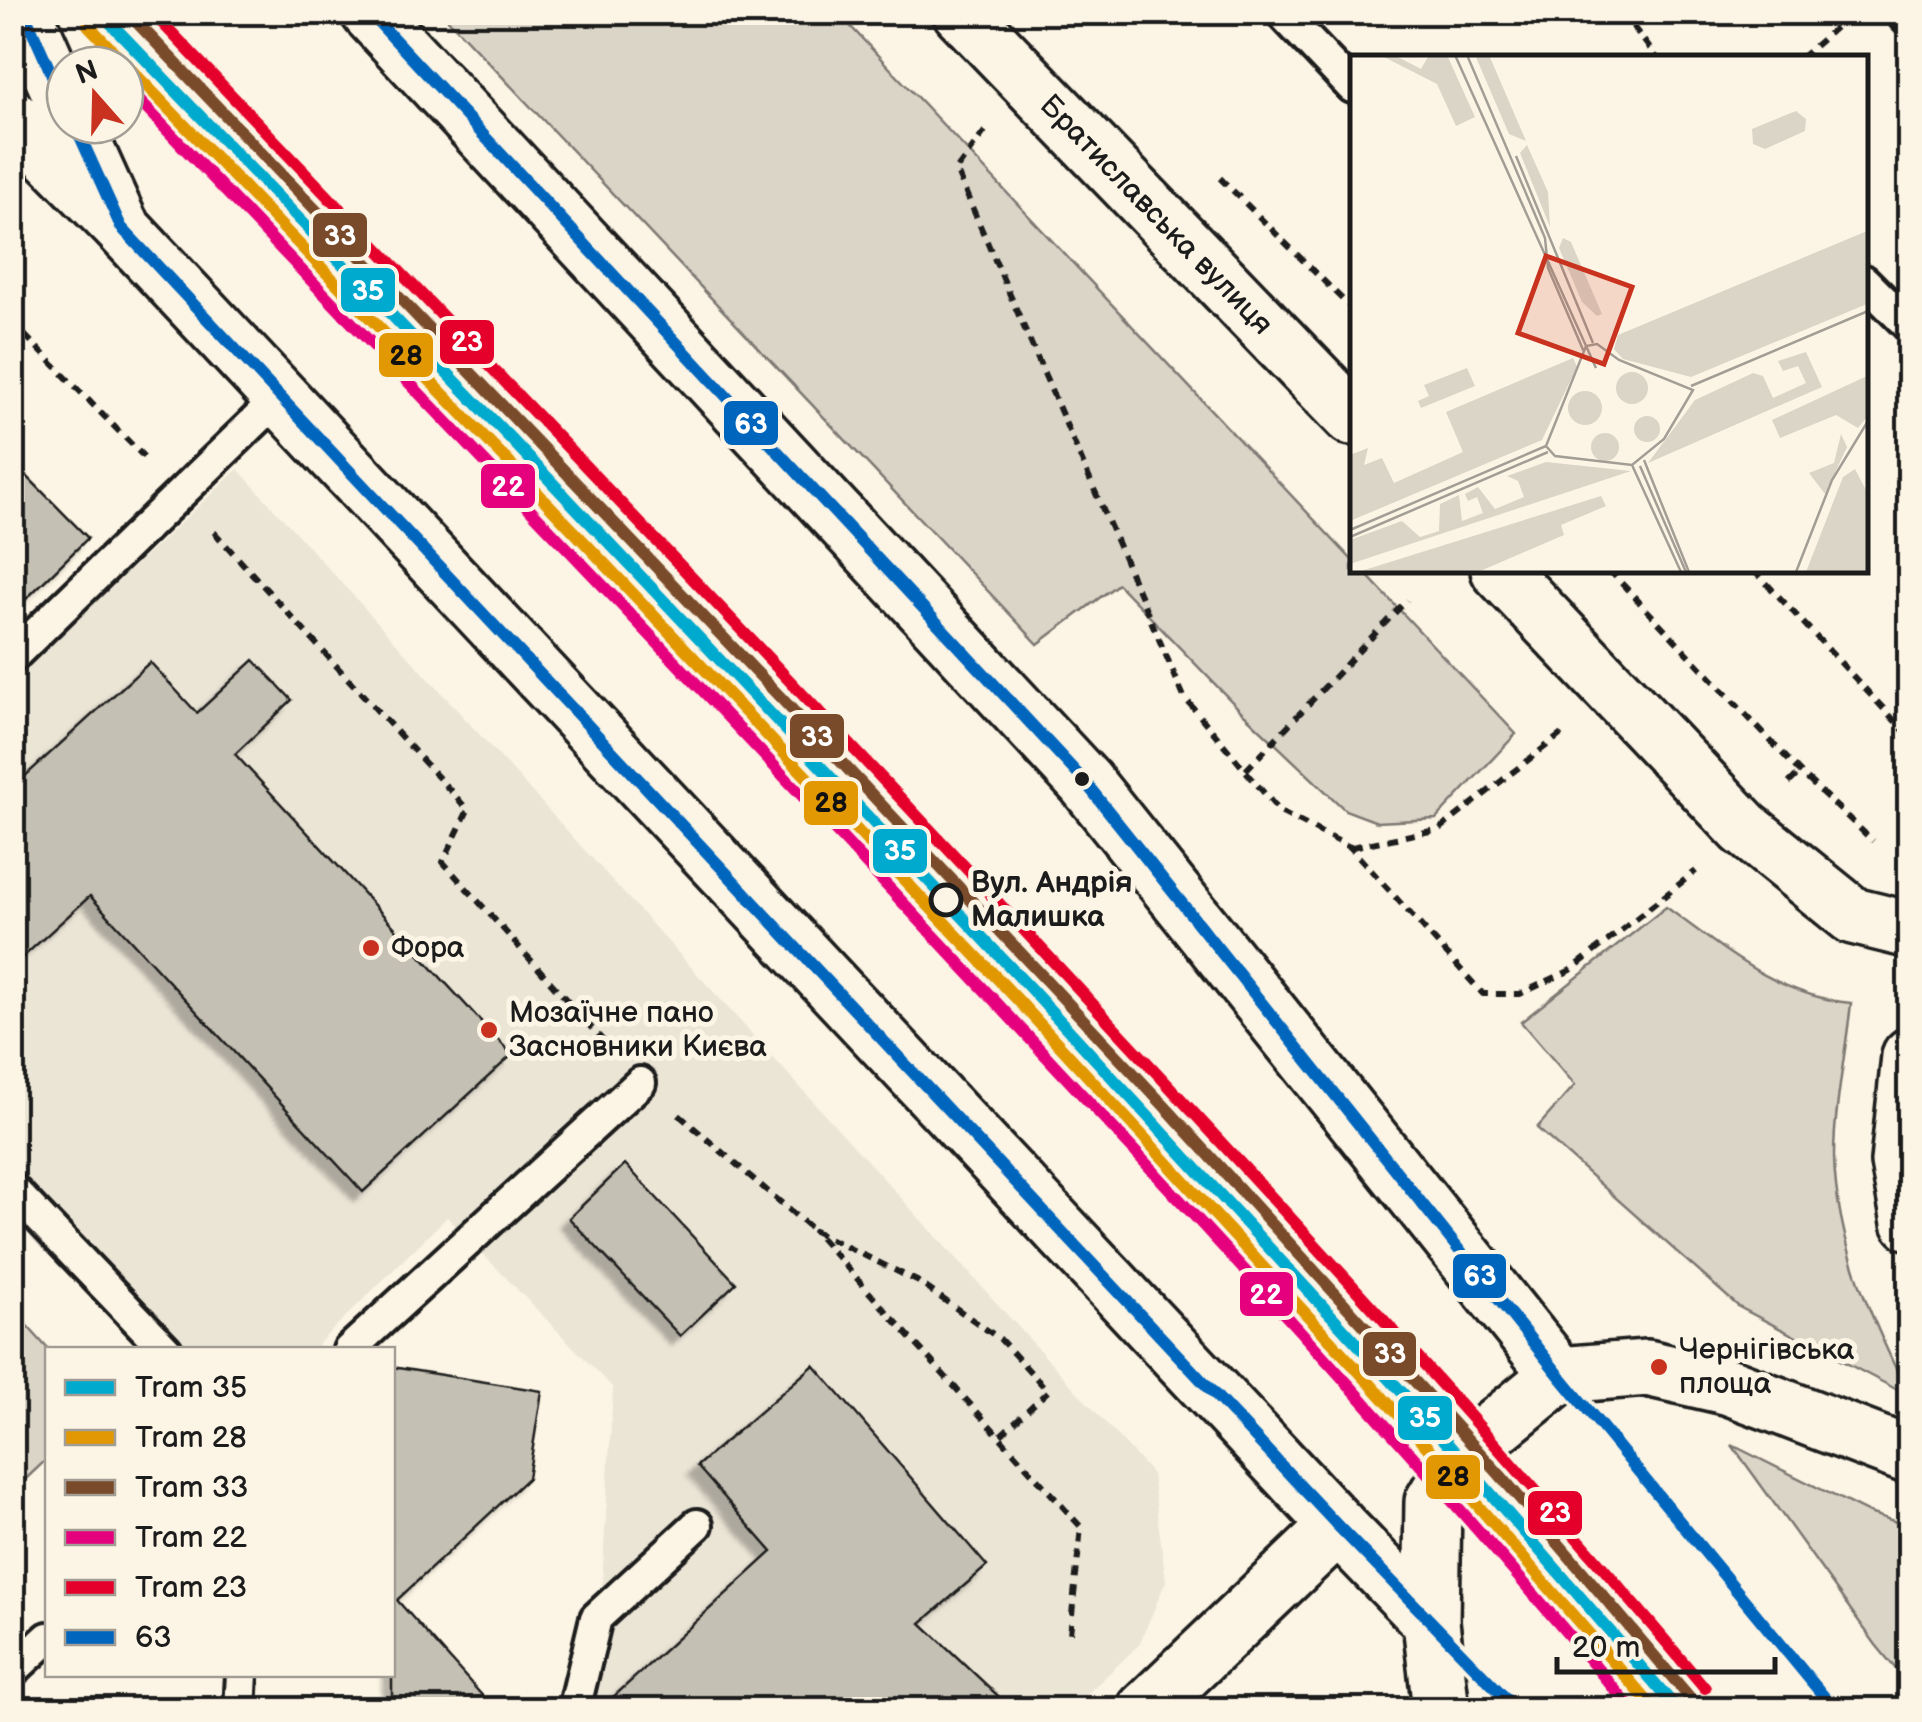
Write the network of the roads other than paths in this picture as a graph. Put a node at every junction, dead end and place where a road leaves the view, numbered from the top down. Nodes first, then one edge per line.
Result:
1 (24, 12) edge
2 (369, 12) edge
3 (961, 12) edge
4 (1281, 12) edge
5 (45, 59) edge
6 (1350, 85) edge
7 (12, 117) edge
8 (83, 145) edge
9 (121, 227) junction
10 (1867, 285) edge
11 (1910, 327) edge
12 (280, 397) junction
13 (1350, 415) edge
14 (1501, 572) edge
15 (12, 656) edge
16 (1910, 930) edge
17 (1910, 1056) edge
18 (640, 1082) road end
19 (19, 1209) edge
20 (1910, 1222) edge
21 (163, 1347) edge
22 (352, 1347) edge
23 (1559, 1375) junction
24 (1910, 1456) edge
25 (697, 1525) dead end
26 (1338, 1526) junction
27 (1432, 1622) junction
28 (45, 1641) edge
29 (12, 1672) edge
30 (242, 1677) edge
31 (240, 1710) edge
32 (574, 1710) edge
33 (1145, 1710) edge
34 (1440, 1710) edge

1 - 5 main road
2 - 23 main road
3 - 13 main road, Братиславська вулиця
4 - 6 lane
7 - 9 main road
8 - 9 main road
9 - 12 main road
10 - 11 lane
12 - 15 lane
12 - 26 main road
14 - 16 main road
17 - 20 main road
18 - 22 lane
19 - 21 lane
23 - 24 main road
23 - 27 main road
25 - 32 lane
26 - 27 main road
26 - 33 main road
27 - 34 main road
28 - 29 lane
30 - 31 lane

